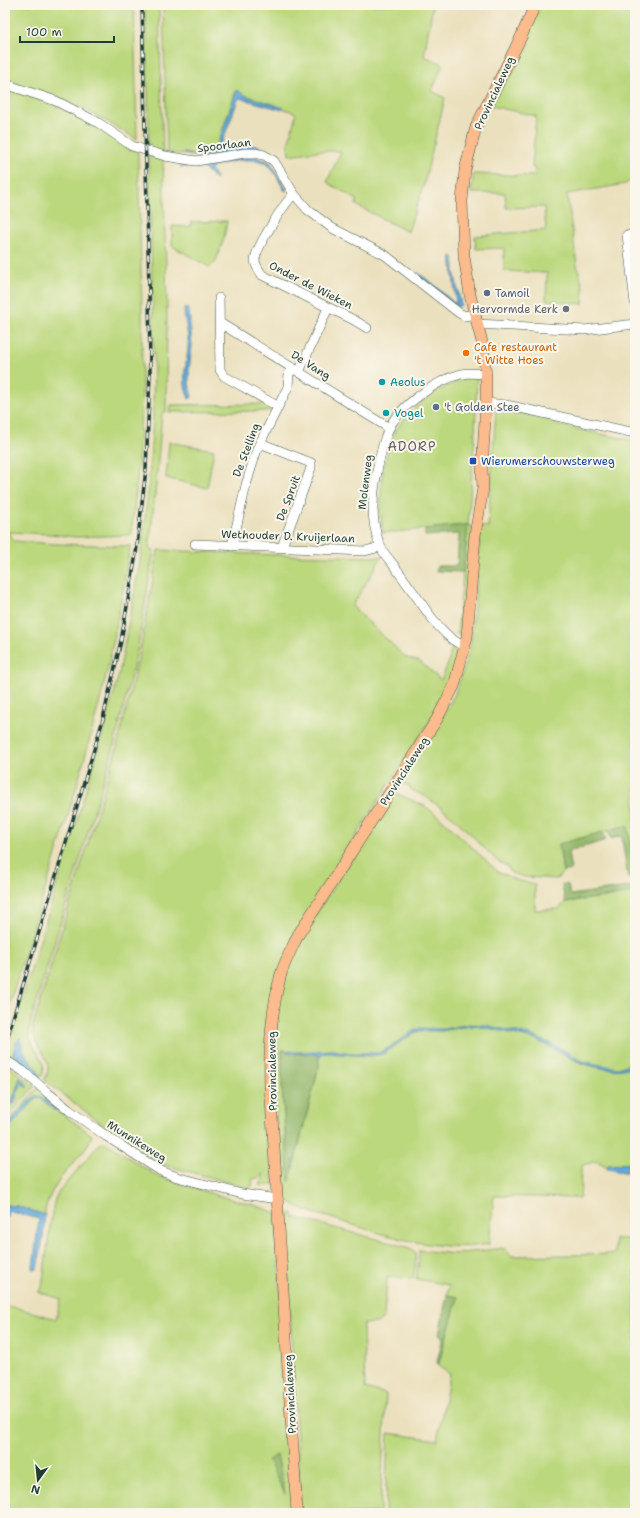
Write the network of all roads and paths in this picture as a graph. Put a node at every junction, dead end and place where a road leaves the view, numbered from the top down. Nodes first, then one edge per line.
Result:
1 (534, 5) edge
2 (5, 84) edge
3 (294, 194) junction
4 (627, 234) dead end
5 (219, 298) dead end
6 (635, 303) edge
7 (328, 308) junction
8 (476, 319) junction
9 (220, 323) junction
10 (635, 324) edge
11 (367, 328) dead end
12 (296, 370) junction
13 (486, 374) junction
14 (486, 403) junction
15 (277, 406) junction
16 (389, 428) junction
17 (635, 433) edge
18 (260, 443) junction
19 (195, 544) dead end
20 (232, 546) junction
21 (380, 547) junction
22 (282, 548) junction
23 (465, 646) junction
24 (5, 1060) edge
25 (278, 1199) junction
26 (297, 1513) edge

1 - 8 main road, Provincialeweg
2 - 3 street, Spoorlaan
3 - 7 street, Onder de Wieken
3 - 8 street, Spoorlaan
4 - 6 street
5 - 9 street
7 - 11 street, Onder de Wieken
7 - 12 street, De Stelling
8 - 10 street, Spoorlaan
8 - 13 main road, Provincialeweg
9 - 12 street, De Vang
9 - 15 street
12 - 15 street, De Stelling
12 - 16 street, De Vang
13 - 14 main road, Provincialeweg
13 - 16 street, Molenweg
14 - 17 street
14 - 23 main road, Provincialeweg
15 - 18 street, De Stelling
16 - 21 street, Molenweg
18 - 20 street, De Stelling
18 - 22 street, De Spruit
19 - 20 street, Wethouder D. Kruijerlaan
20 - 22 street, Wethouder D. Kruijerlaan
21 - 22 street, Wethouder D. Kruijerlaan
21 - 23 street, Molenweg
23 - 25 main road, Provincialeweg
24 - 25 street, Munnikeweg
25 - 26 main road, Provincialeweg

